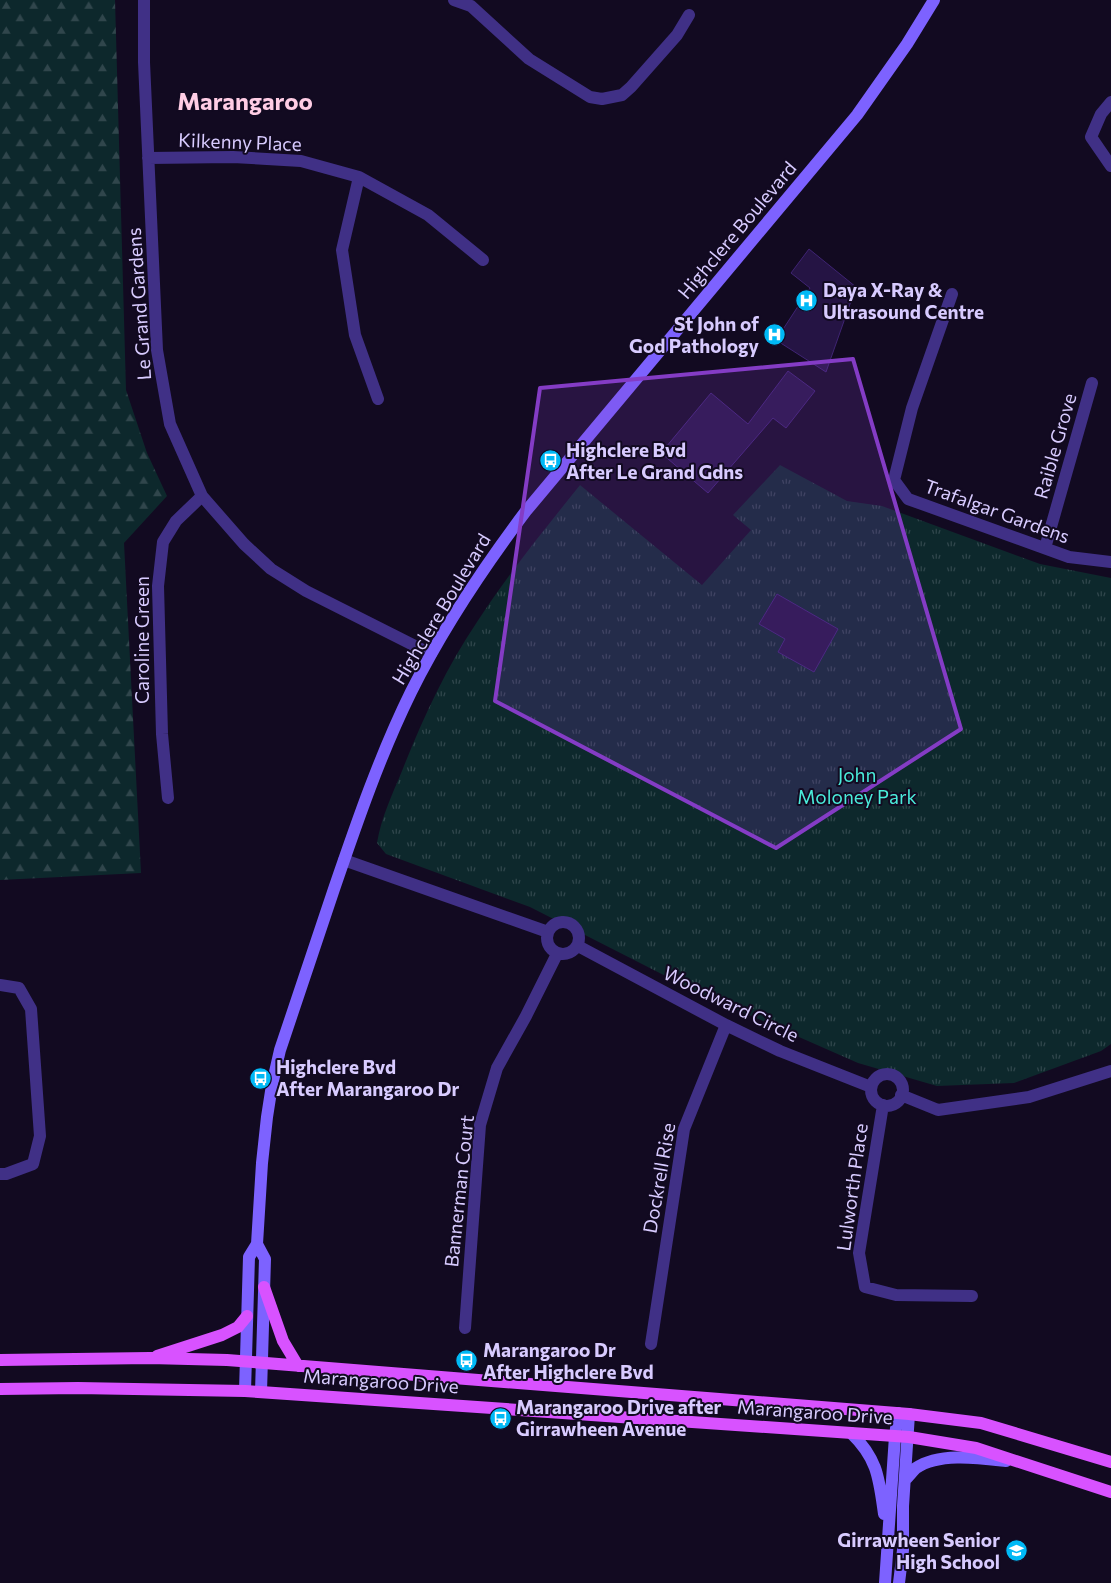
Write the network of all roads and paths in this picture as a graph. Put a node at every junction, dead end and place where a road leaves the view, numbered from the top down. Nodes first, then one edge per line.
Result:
1 (144, 0) edge
2 (454, 0) edge
3 (934, 0) edge
4 (472, 3) edge
5 (689, 15) dead end
6 (1111, 102) edge
7 (148, 158) junction
8 (1111, 166) edge
9 (359, 178) junction
10 (483, 260) dead end
11 (952, 294) dead end
12 (1092, 383) dead end
13 (378, 399) dead end
14 (202, 496) junction
15 (1045, 548) junction
16 (1111, 562) edge
17 (431, 654) junction
18 (168, 798) dead end
19 (344, 860) junction
20 (548, 932) junction
21 (578, 946) junction
22 (557, 954) junction
23 (0, 985) edge
24 (726, 1025) junction
25 (1111, 1071) edge
26 (871, 1087) junction
27 (902, 1095) junction
28 (884, 1105) junction
29 (0, 1174) edge
30 (257, 1244) junction
31 (264, 1288) junction
32 (972, 1296) dead end
33 (247, 1316) junction
34 (465, 1328) dead end
35 (651, 1344) dead end
36 (150, 1358) junction
37 (0, 1360) edge
38 (246, 1362) junction
39 (263, 1363) junction
40 (298, 1366) junction
41 (0, 1389) edge
42 (245, 1391) junction
43 (261, 1392) junction
44 (904, 1414) junction
45 (851, 1433) junction
46 (895, 1436) junction
47 (908, 1437) junction
48 (1020, 1462) junction
49 (1111, 1462) edge
50 (905, 1480) junction
51 (1111, 1492) edge
52 (888, 1539) junction
53 (884, 1583) edge
54 (899, 1583) edge

1 - 7 street, Le Grand Gardens
2 - 4 street
3 - 17 street, Highclere Boulevard
4 - 5 street
6 - 8 street
7 - 9 street, Kilkenny Place
7 - 14 street, Le Grand Gardens
9 - 10 street, Kilkenny Place
9 - 13 street
11 - 15 street, Trafalgar Gardens
12 - 15 street, Raible Grove
14 - 17 street, Le Grand Gardens
14 - 18 street, Caroline Green
15 - 16 street, Trafalgar Gardens
17 - 19 street, Highclere Boulevard
19 - 20 street
19 - 30 street, Highclere Boulevard
20 - 21 street
20 - 22 street
21 - 22 street
21 - 24 street, Woodward Circle
22 - 34 street, Bannerman Court
23 - 29 street
24 - 26 street, Woodward Circle
24 - 35 street, Dockrell Rise
25 - 27 street
26 - 27 street
26 - 28 street
27 - 28 street
28 - 32 street, Lulworth Place
30 - 31 street, Highclere Boulevard
30 - 33 street, Highclere Boulevard
31 - 39 street, Highclere Boulevard
31 - 40 main road
33 - 36 main road
33 - 38 street, Highclere Boulevard
36 - 37 main road, Marangaroo Drive
36 - 38 main road, Marangaroo Drive
38 - 39 main road, Marangaroo Drive
38 - 42 street, Highclere Boulevard
39 - 40 main road, Marangaroo Drive
39 - 43 street, Highclere Boulevard
40 - 44 main road, Marangaroo Drive
41 - 42 main road, Marangaroo Drive
42 - 43 main road, Marangaroo Drive
43 - 45 main road, Marangaroo Drive
44 - 46 street
44 - 47 street
44 - 49 main road, Marangaroo Drive
45 - 46 main road, Marangaroo Drive
45 - 52 street
46 - 47 main road, Marangaroo Drive
46 - 52 street
47 - 48 main road, Marangaroo Drive
47 - 50 street
48 - 50 street
48 - 51 main road, Marangaroo Drive
50 - 54 street
52 - 53 street

